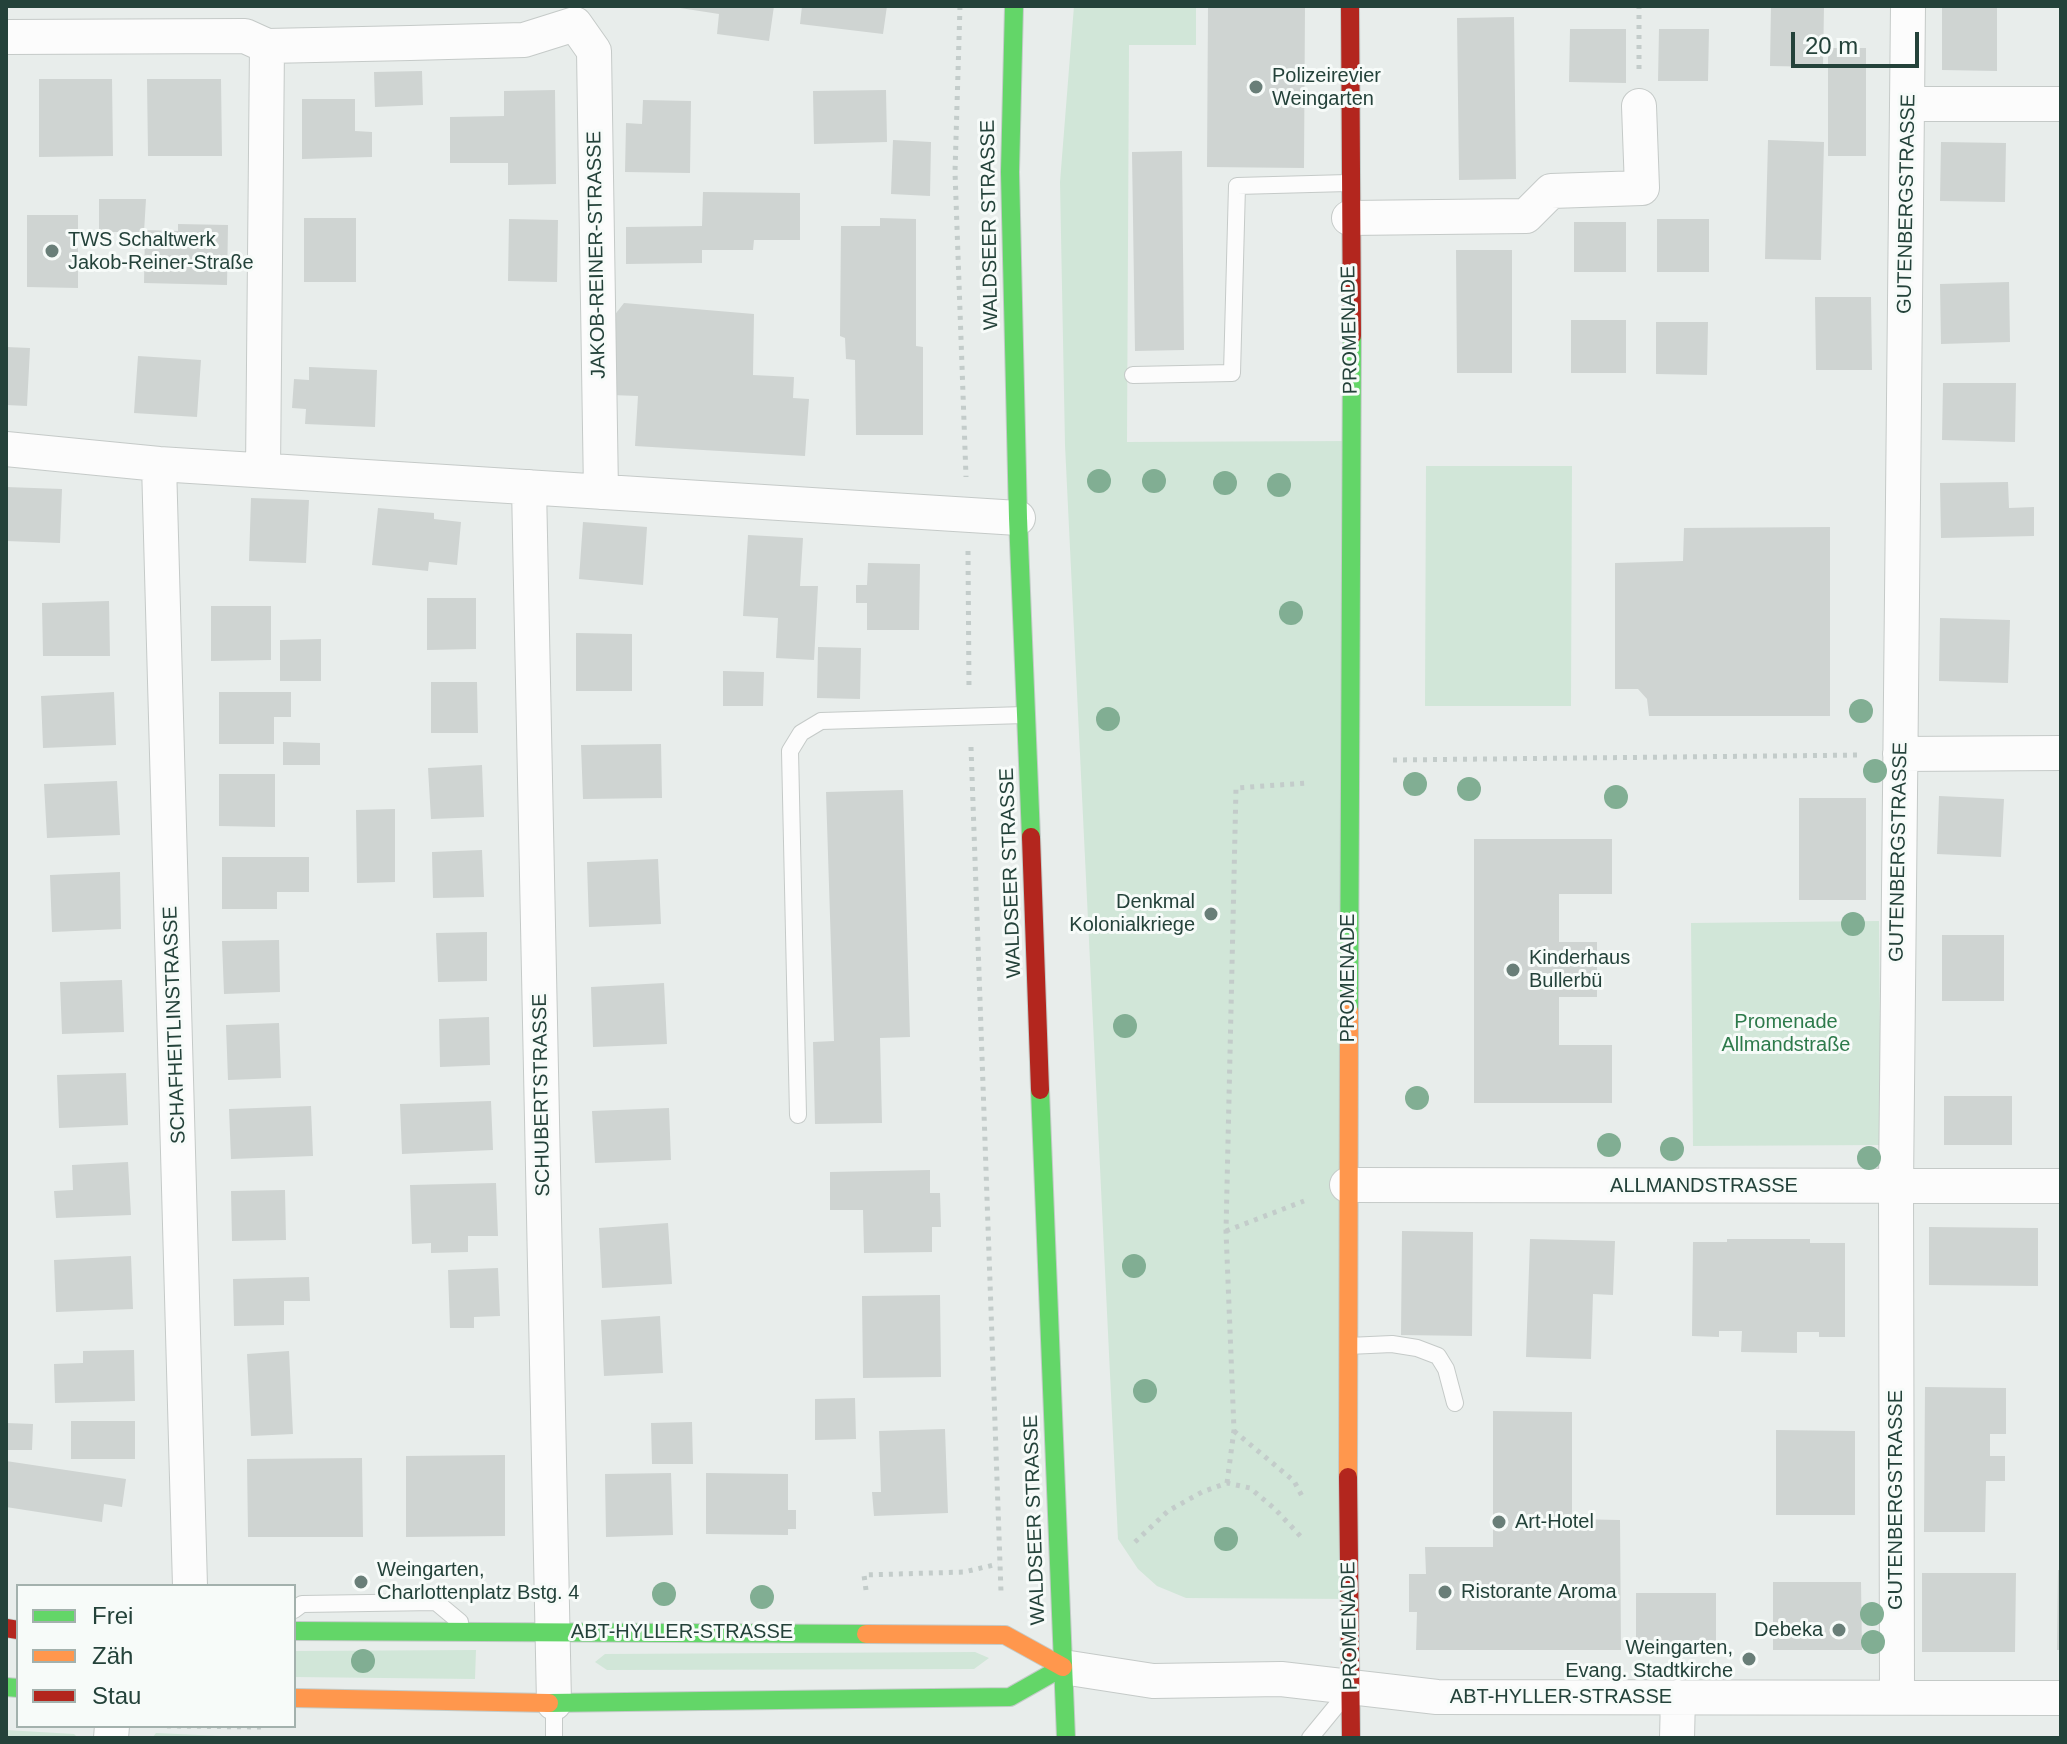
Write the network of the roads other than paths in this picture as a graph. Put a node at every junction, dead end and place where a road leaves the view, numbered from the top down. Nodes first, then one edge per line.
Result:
1 (1014, 6) edge
2 (1350, 6) edge
3 (1908, 6) edge
4 (6, 37) edge
5 (267, 46) junction
6 (1908, 104) junction
7 (2061, 104) edge
8 (1639, 106) road end
9 (1349, 183) junction
10 (1349, 218) junction
11 (1133, 375) dead end
12 (6, 449) edge
13 (159, 464) junction
14 (263, 470) junction
15 (529, 487) junction
16 (601, 492) junction
17 (1018, 518) junction
18 (1026, 715) junction
19 (2061, 753) edge
20 (1900, 754) junction
21 (798, 1115) dead end
22 (1347, 1185) junction
23 (1896, 1186) junction
24 (2061, 1186) edge
25 (1347, 1346) junction
26 (1455, 1403) dead end
27 (190, 1584) edge
28 (296, 1608) edge
29 (471, 1630) junction
30 (296, 1631) edge
31 (553, 1632) junction
32 (1063, 1667) junction
33 (1351, 1687) junction
34 (1678, 1697) junction
35 (1897, 1697) junction
36 (296, 1698) edge
37 (2061, 1698) edge
38 (554, 1703) junction
39 (554, 1738) edge
40 (1066, 1738) edge
41 (1310, 1738) edge
42 (1351, 1738) edge
43 (1677, 1738) edge

1 - 17 street, WALDSEER STRASSE
2 - 9 street, PROMENADE
3 - 6 street, GUTENBERGSTRASSE
4 - 5 street
5 - 14 street
5 - 16 street, JAKOB-REINER-STRASSE
6 - 7 street
6 - 20 street, GUTENBERGSTRASSE
8 - 10 street
9 - 10 street, PROMENADE
9 - 11 lane
10 - 22 street, PROMENADE
12 - 13 street
13 - 14 street
13 - 27 street, SCHAFHEITLINSTRASSE
14 - 15 street
15 - 16 street
15 - 31 street, SCHUBERTSTRASSE
16 - 17 street
17 - 18 street, WALDSEER STRASSE
18 - 21 lane
18 - 32 street, WALDSEER STRASSE
19 - 20 street
20 - 23 street, GUTENBERGSTRASSE
22 - 23 street, ALLMANDSTRASSE
22 - 25 street, PROMENADE
23 - 24 street, ALLMANDSTRASSE
23 - 35 street, GUTENBERGSTRASSE
25 - 26 lane
25 - 33 street, PROMENADE
28 - 29 lane
29 - 30 street, ABT-HYLLER-STRASSE
29 - 31 street, ABT-HYLLER-STRASSE
31 - 32 street, ABT-HYLLER-STRASSE
31 - 38 street, SCHUBERTSTRASSE
32 - 33 street, ABT-HYLLER-STRASSE
32 - 38 street
32 - 40 street, WALDSEER STRASSE
33 - 34 street, ABT-HYLLER-STRASSE
33 - 41 lane
33 - 42 street, PROMENADE
34 - 35 street, ABT-HYLLER-STRASSE
34 - 43 street
35 - 37 street, ABT-HYLLER-STRASSE
36 - 38 street
38 - 39 lane

